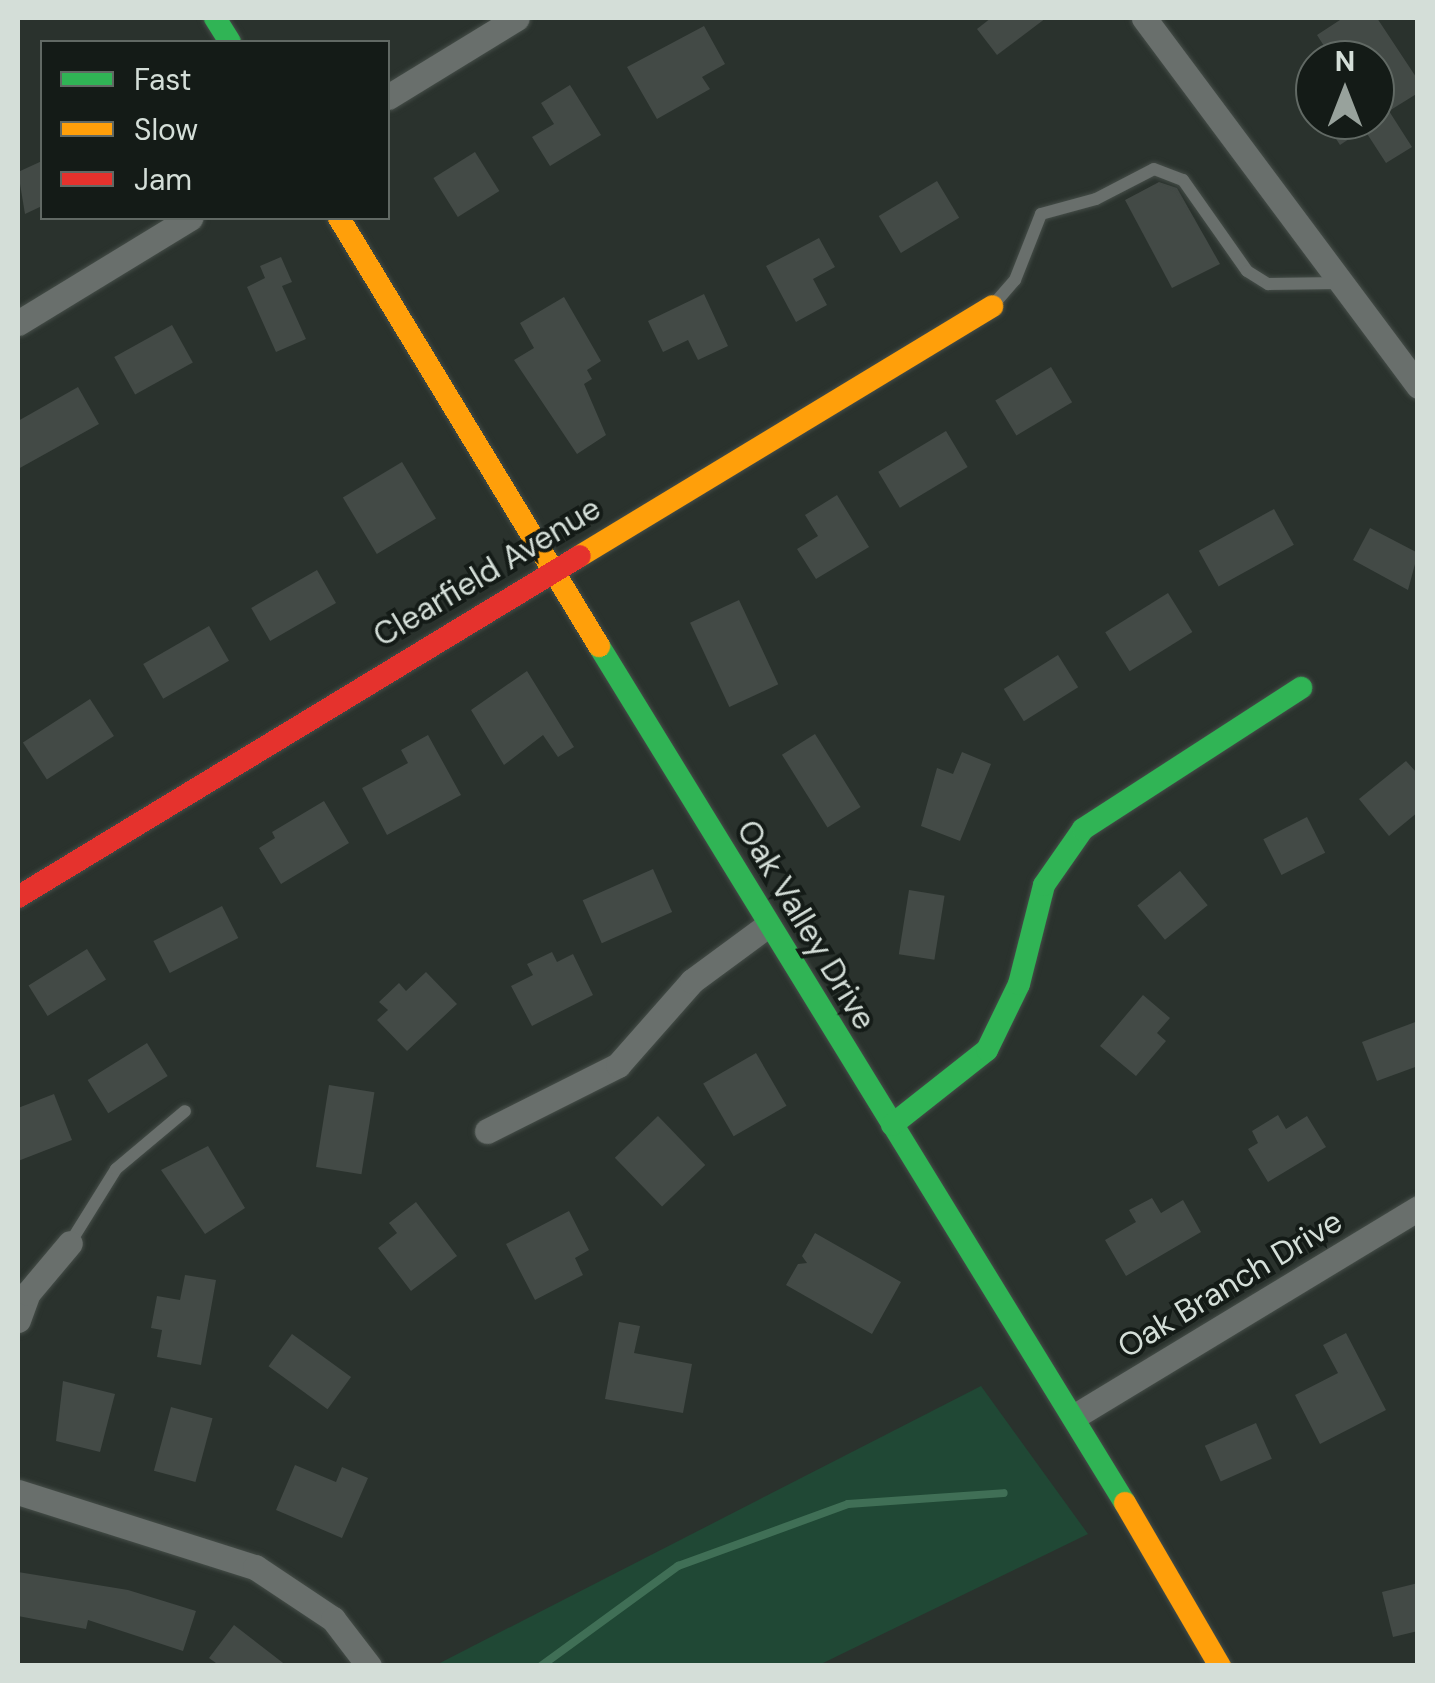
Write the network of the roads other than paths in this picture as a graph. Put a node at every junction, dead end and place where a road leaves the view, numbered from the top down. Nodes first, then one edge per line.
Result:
1 (214, 18) edge
2 (517, 18) edge
3 (1144, 18) edge
4 (229, 40) edge
5 (390, 96) edge
6 (187, 220) edge
7 (339, 220) edge
8 (1341, 282) junction
9 (992, 306) joint
10 (18, 322) edge
11 (1418, 386) edge
12 (554, 570) junction
13 (1300, 688) dead end
14 (18, 897) edge
15 (768, 925) junction
16 (185, 1111) dead end
17 (892, 1125) junction
18 (488, 1130) dead end
19 (1418, 1208) edge
20 (70, 1243) joint
21 (18, 1320) edge
22 (1076, 1416) junction
23 (18, 1492) edge
24 (369, 1666) edge
25 (1220, 1666) edge

1 - 4 street
2 - 5 street
3 - 8 street
6 - 10 street
7 - 12 street, Oak Valley Drive
8 - 9 lane
8 - 11 street
9 - 12 street, Clearfield Avenue
12 - 14 street, Clearfield Avenue
12 - 15 street, Oak Valley Drive
13 - 17 street
15 - 17 street, Oak Valley Drive
15 - 18 street
16 - 20 lane
17 - 22 street, Oak Valley Drive
19 - 22 street, Oak Branch Drive
20 - 21 street
22 - 25 street, Oak Valley Drive
23 - 24 street

